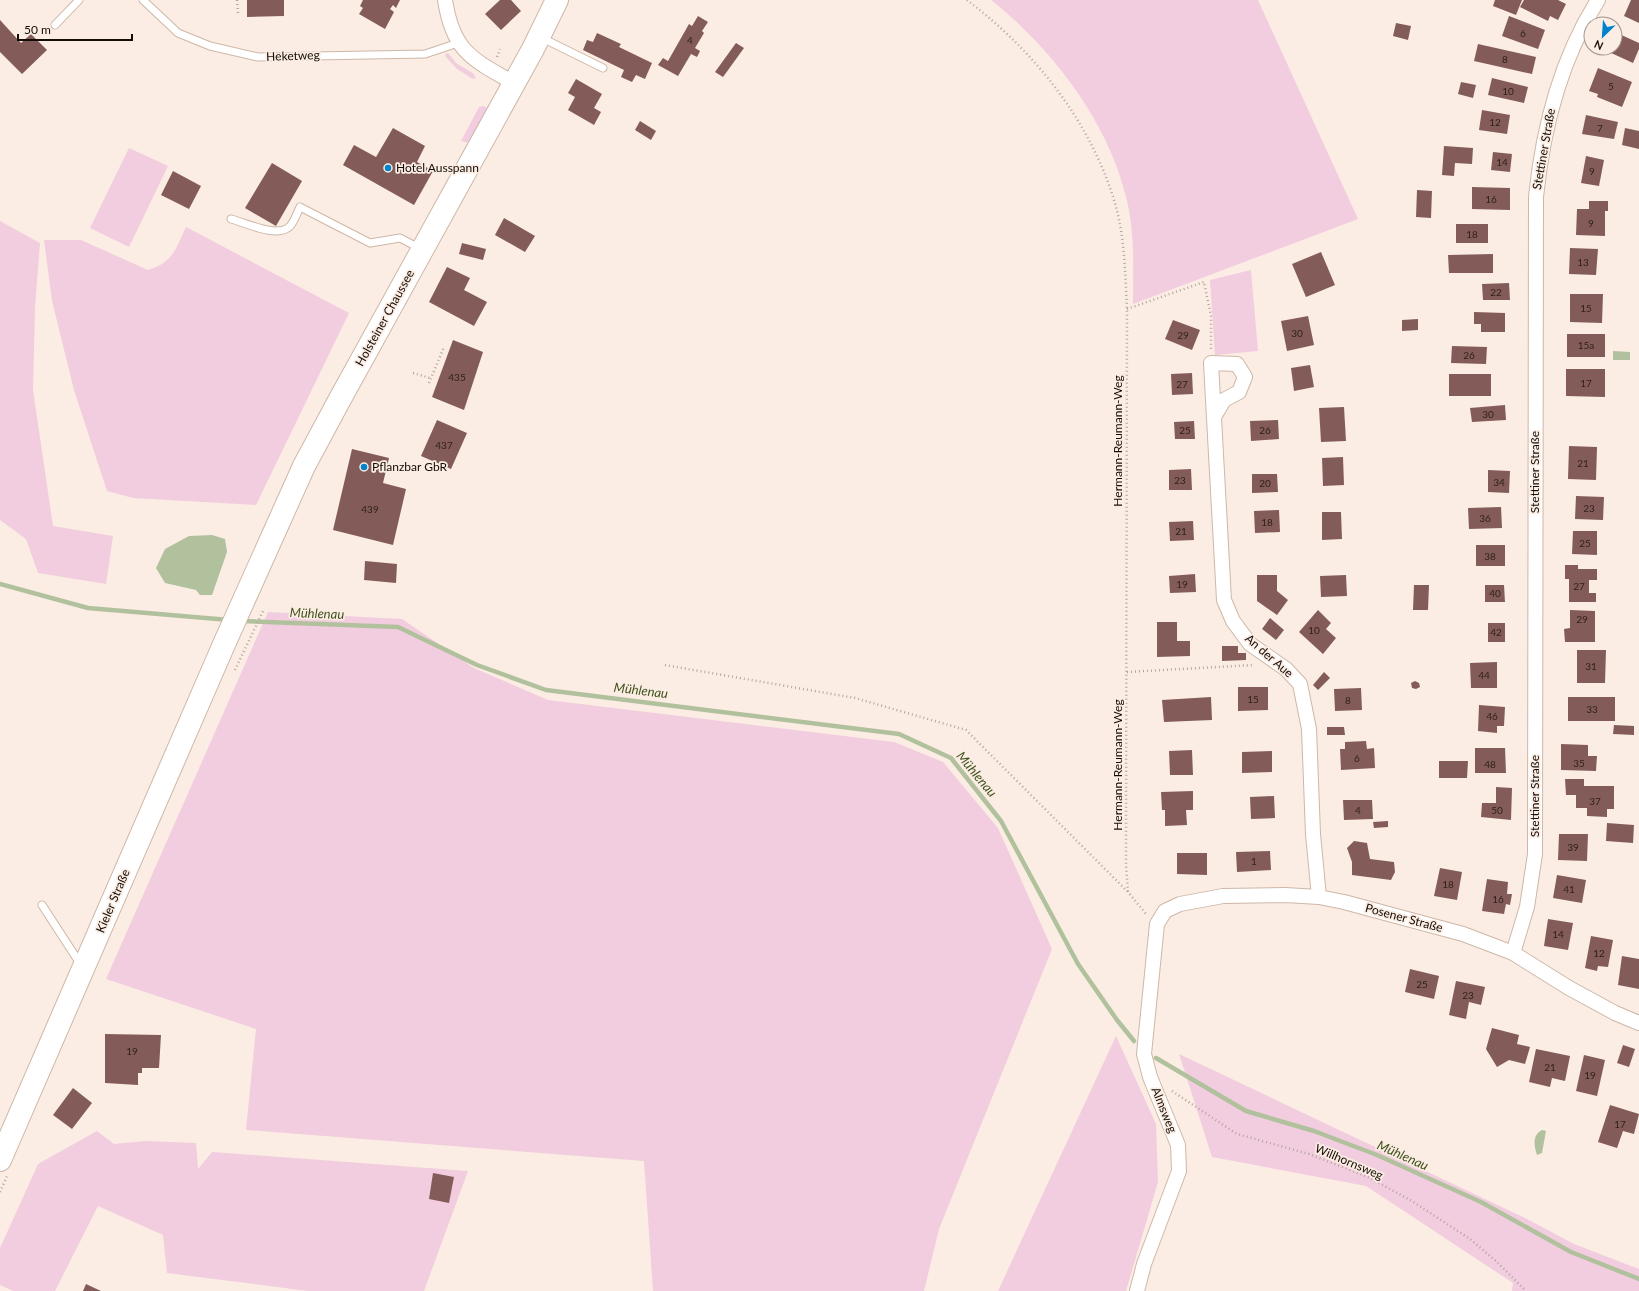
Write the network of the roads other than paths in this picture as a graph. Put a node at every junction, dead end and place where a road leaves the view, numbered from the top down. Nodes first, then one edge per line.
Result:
1 (79, 0) edge
2 (143, 0) edge
3 (445, 0) edge
4 (557, 0) edge
5 (1598, 0) edge
6 (55, 25) dead end
7 (539, 37) junction
8 (458, 42) junction
9 (603, 68) dead end
10 (514, 83) junction
11 (231, 219) dead end
12 (423, 250) junction
13 (1214, 418) junction
14 (225, 642) joint
15 (1319, 897) junction
16 (42, 905) dead end
17 (1157, 924) joint
18 (1513, 954) junction
19 (84, 968) junction
20 (1639, 1023) edge
21 (0, 1160) edge
22 (1137, 1291) edge

1 - 6 lane
2 - 8 lane, Heketweg
3 - 8 street
4 - 7 main road, Holsteiner Chaussee
5 - 18 street, Stettiner Straße
7 - 9 lane
7 - 10 main road, Holsteiner Chaussee
8 - 10 street
10 - 12 main road, Holsteiner Chaussee
11 - 12 lane
12 - 14 main road, Holsteiner Chaussee
13 - 13 street, An der Aue
13 - 15 street, An der Aue
14 - 19 main road, Kieler Straße
15 - 17 street, Posener Straße
15 - 18 street, Posener Straße
16 - 19 lane
17 - 22 street, Almsweg
18 - 20 street, Posener Straße
19 - 21 main road, Kieler Straße

